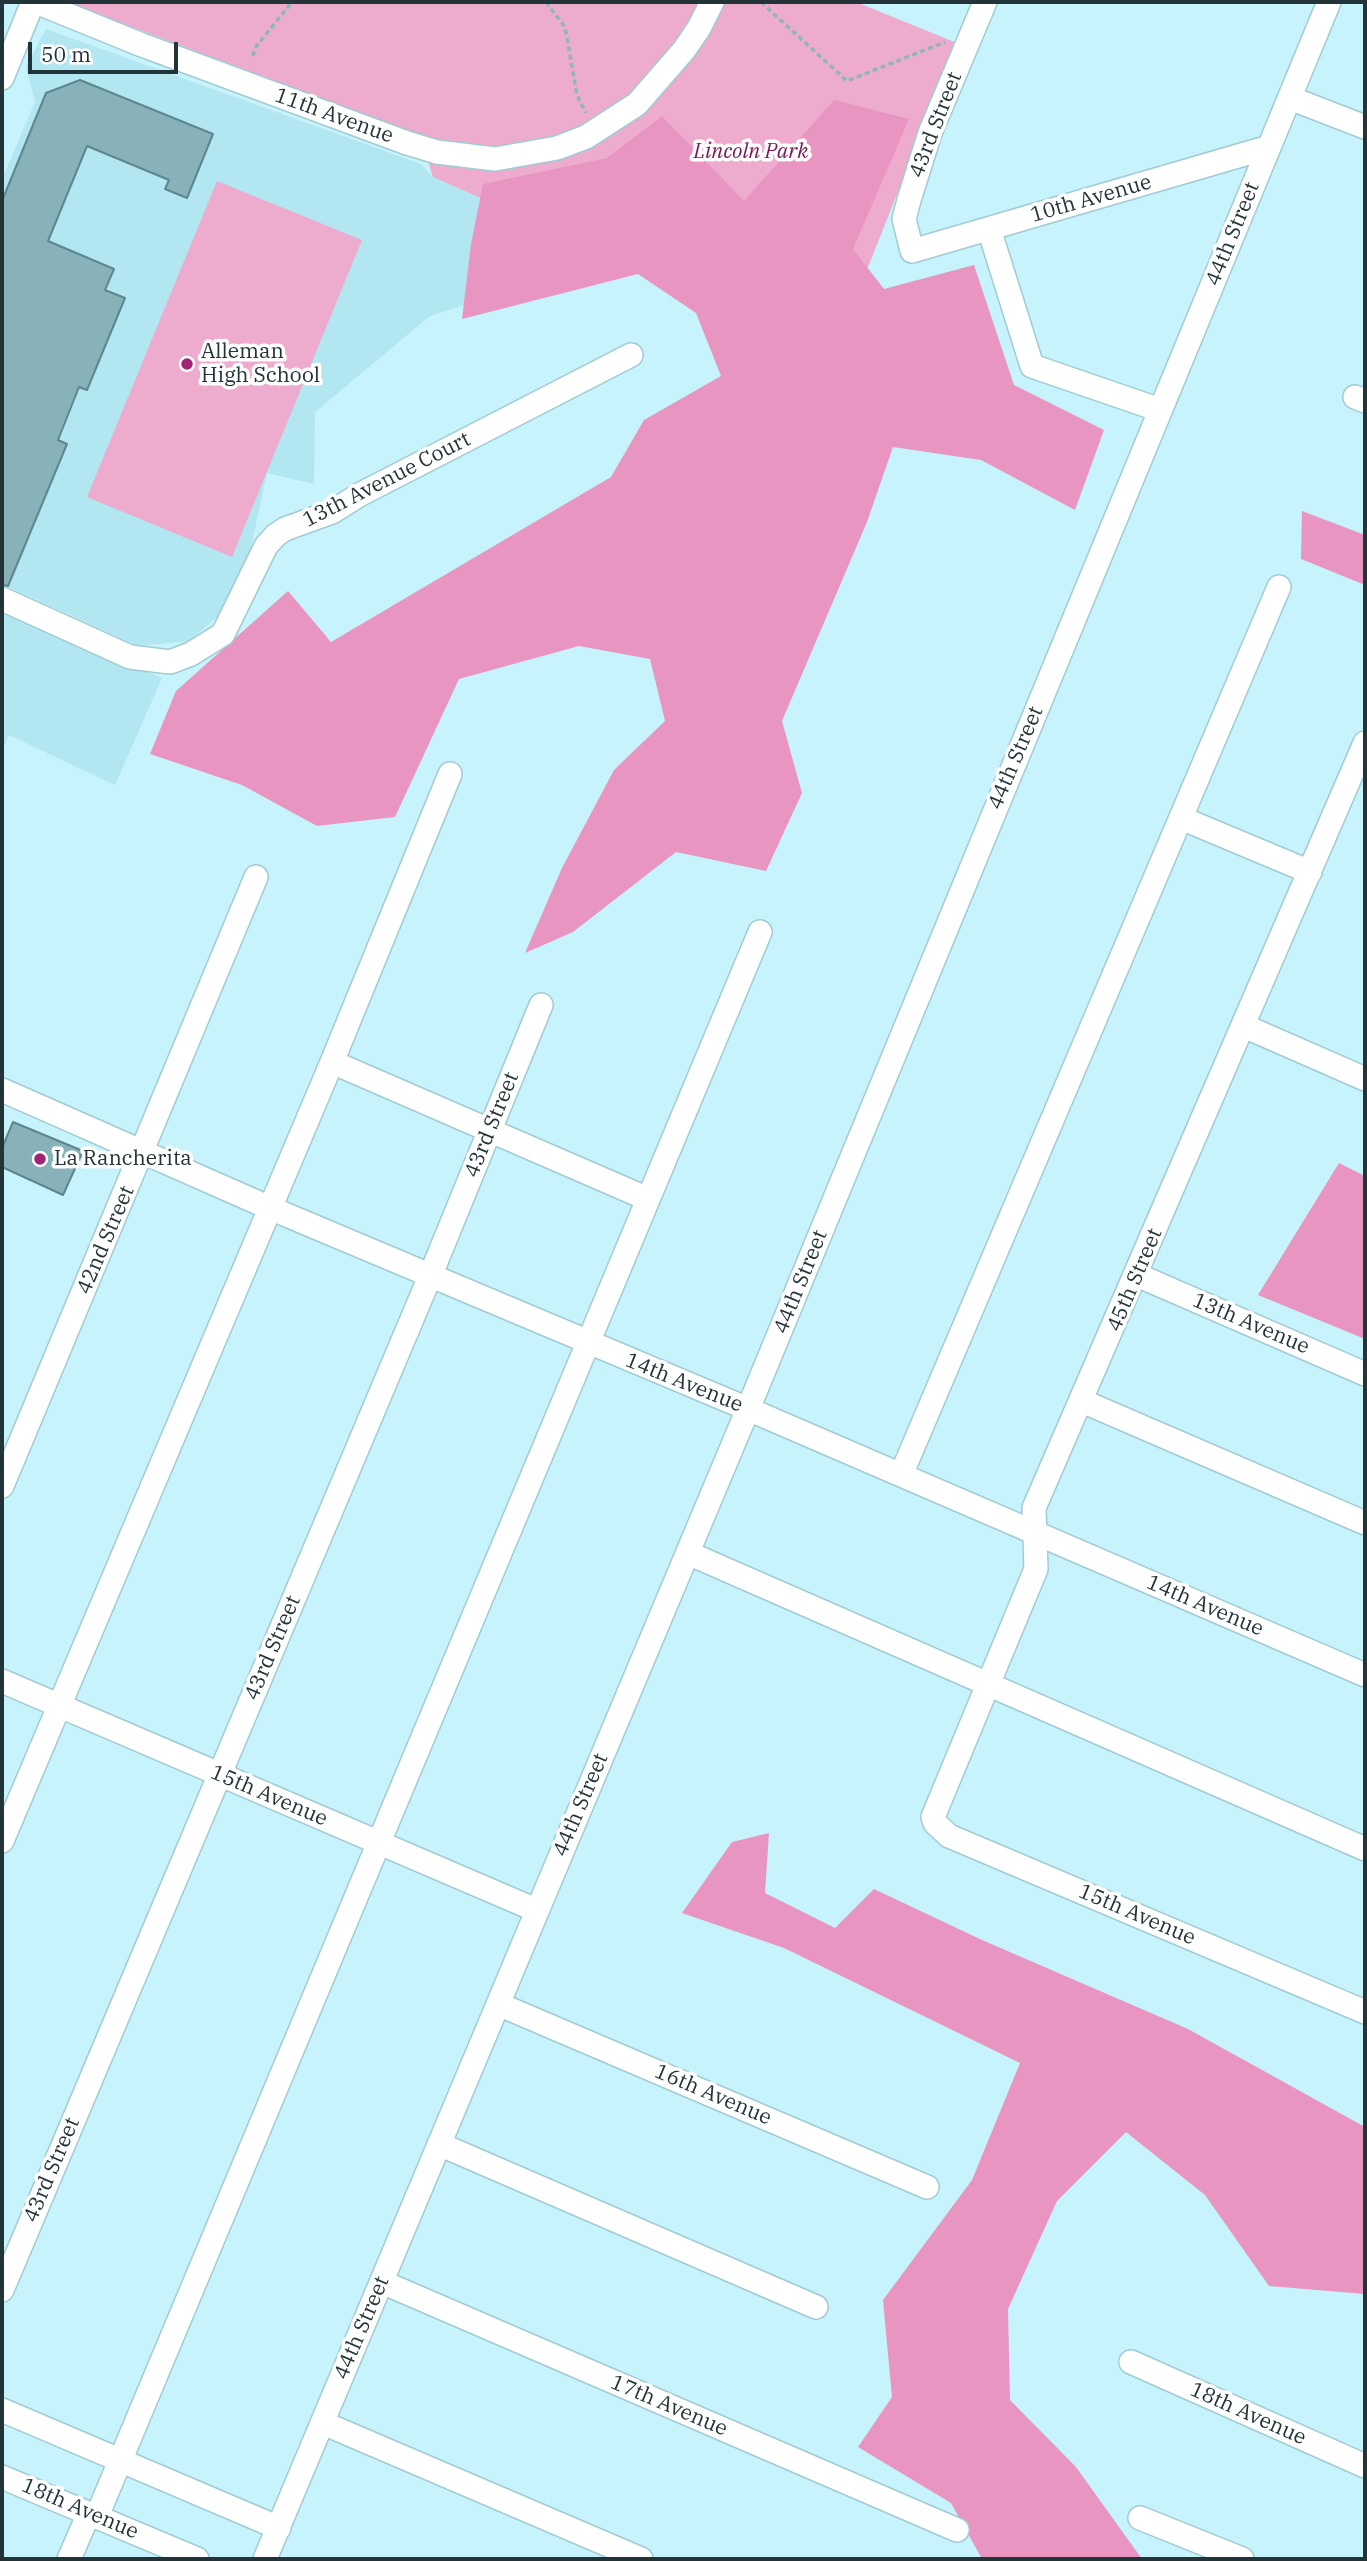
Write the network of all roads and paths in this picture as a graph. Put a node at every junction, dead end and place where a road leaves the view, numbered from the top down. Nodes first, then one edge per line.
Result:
1 (35, 2) edge
2 (292, 2) edge
3 (547, 2) edge
4 (712, 2) edge
5 (761, 2) edge
6 (985, 2) edge
7 (1329, 2) edge
8 (940, 44) dead end
9 (253, 56) dead end
10 (2, 78) edge
11 (1290, 99) junction
12 (1365, 128) edge
13 (596, 131) junction
14 (1269, 147) junction
15 (989, 229) junction
16 (912, 251) joint
17 (631, 355) dead end
18 (1160, 411) junction
19 (1279, 587) dead end
20 (2, 599) edge
21 (1365, 743) edge
22 (450, 774) dead end
23 (1181, 818) junction
24 (1310, 872) junction
25 (256, 877) dead end
26 (760, 932) dead end
27 (541, 1005) dead end
28 (1244, 1026) junction
29 (332, 1062) junction
30 (1365, 1080) edge
31 (2, 1090) edge
32 (490, 1130) junction
33 (143, 1152) junction
34 (648, 1199) junction
35 (270, 1208) junction
36 (431, 1274) junction
37 (1137, 1275) junction
38 (587, 1343) junction
39 (1365, 1374) edge
40 (1082, 1401) junction
41 (748, 1409) junction
42 (901, 1475) junction
43 (2, 1486) edge
44 (1365, 1523) edge
45 (1036, 1534) junction
46 (688, 1553) junction
47 (1365, 1675) edge
48 (2, 1681) edge
49 (988, 1684) junction
50 (58, 1706) junction
51 (219, 1775) junction
52 (935, 1823) joint
53 (2, 1841) edge
54 (380, 1844) junction
55 (1365, 1849) edge
56 (536, 1910) junction
57 (498, 2004) junction
58 (1365, 2011) edge
59 (439, 2144) junction
60 (927, 2187) dead end
61 (382, 2282) junction
62 (2, 2290) edge
63 (816, 2307) dead end
64 (1130, 2362) dead end
65 (2, 2410) edge
66 (323, 2423) junction
67 (120, 2460) junction
68 (1365, 2466) edge
69 (2, 2477) edge
70 (93, 2514) junction
71 (1140, 2518) dead end
72 (279, 2528) junction
73 (957, 2530) dead end
74 (69, 2559) edge
75 (197, 2559) edge
76 (265, 2559) edge
77 (641, 2559) edge
78 (1242, 2559) edge

1 - 10 street
1 - 13 street, 11th Avenue
2 - 9 path
3 - 13 path
4 - 13 street
5 - 8 path
6 - 16 street, 43rd Street
7 - 11 street, 44th Street
11 - 12 street
11 - 14 street, 44th Street
14 - 15 street, 10th Avenue
14 - 18 street, 44th Street
15 - 16 street, 10th Avenue
15 - 18 street
17 - 20 street, 13th Avenue Court
18 - 41 street, 44th Street
19 - 23 street
21 - 24 street, 45th Street
22 - 29 street
23 - 24 street
23 - 42 street
24 - 28 street, 45th Street
25 - 33 street, 42nd Street
26 - 34 street
27 - 32 street, 43rd Street
28 - 30 street
28 - 37 street, 45th Street
29 - 32 street
29 - 35 street
31 - 33 street, 14th Avenue
32 - 34 street
32 - 36 street, 43rd Street
33 - 35 street, 14th Avenue
33 - 43 street, 42nd Street
34 - 38 street
35 - 36 street, 14th Avenue
35 - 50 street
36 - 38 street, 14th Avenue
36 - 51 street, 43rd Street
37 - 39 street, 13th Avenue
37 - 40 street, 45th Street
38 - 41 street, 14th Avenue
38 - 54 street
40 - 44 street
40 - 45 street, 45th Street
41 - 42 street, 14th Avenue
41 - 46 street, 44th Street
42 - 45 street, 14th Avenue
45 - 47 street, 14th Avenue
45 - 49 street, 45th Street
46 - 49 street
46 - 56 street, 44th Street
48 - 50 street, 15th Avenue
49 - 52 street, 45th Street
49 - 55 street
50 - 51 street, 15th Avenue
50 - 53 street
51 - 54 street, 15th Avenue
51 - 62 street, 43rd Street
52 - 58 street, 15th Avenue
54 - 56 street, 15th Avenue
54 - 67 street
56 - 57 street, 44th Street
57 - 59 street, 44th Street
57 - 60 street, 16th Avenue
59 - 61 street, 44th Street
59 - 63 street
61 - 66 street, 44th Street
61 - 73 street, 17th Avenue
64 - 68 street, 18th Avenue
65 - 67 street
66 - 72 street, 44th Street
66 - 77 street
67 - 70 street
67 - 72 street
69 - 70 street, 18th Avenue
70 - 74 street
70 - 75 street, 18th Avenue
71 - 78 street
72 - 76 street, 44th Street

